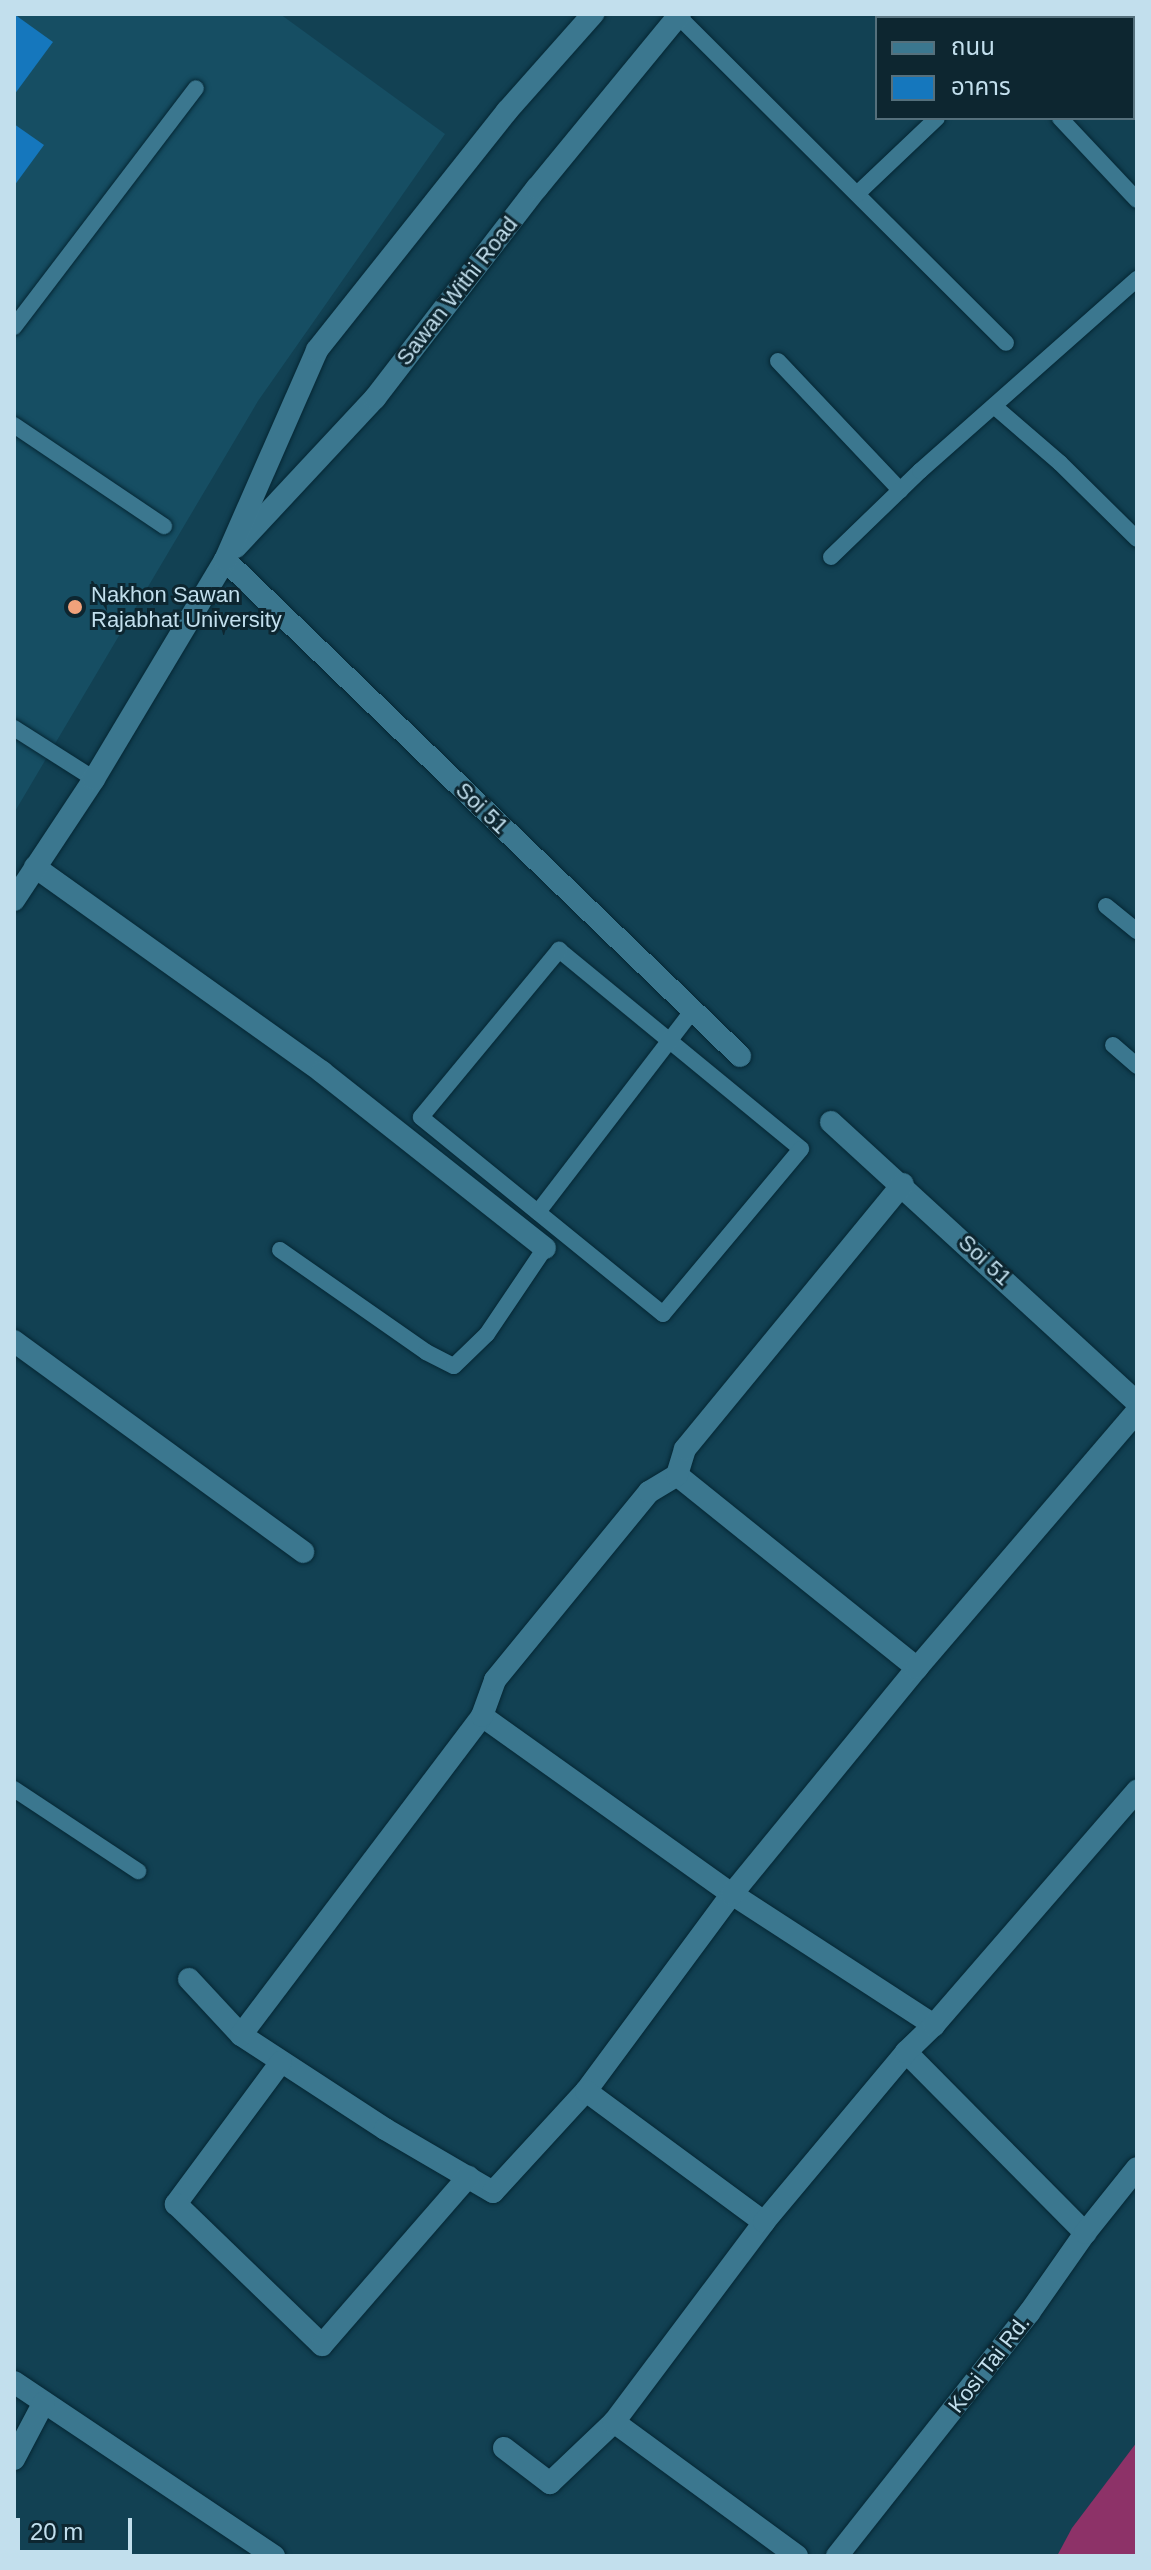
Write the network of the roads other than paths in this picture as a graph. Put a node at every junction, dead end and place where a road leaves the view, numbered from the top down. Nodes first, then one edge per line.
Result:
1 (593, 14) edge
2 (679, 15) edge
3 (196, 88) dead end
4 (935, 120) edge
5 (1062, 120) edge
6 (857, 194) junction
7 (1137, 200) edge
8 (1137, 279) edge
9 (14, 327) edge
10 (1006, 343) dead end
11 (778, 361) dead end
12 (994, 406) junction
13 (14, 425) edge
14 (900, 490) junction
15 (164, 526) dead end
16 (1137, 539) edge
17 (831, 557) dead end
18 (225, 560) junction
19 (14, 728) edge
20 (94, 779) junction
21 (35, 867) junction
22 (14, 900) edge
23 (1106, 906) dead end
24 (1137, 931) edge
25 (693, 1010) junction
26 (670, 1040) junction
27 (1113, 1045) dead end
28 (740, 1056) dead end
29 (1137, 1066) edge
30 (831, 1122) dead end
31 (903, 1184) junction
32 (538, 1212) junction
33 (545, 1248) joint
34 (280, 1250) dead end
35 (14, 1341) edge
36 (1137, 1402) edge
37 (1137, 1411) edge
38 (677, 1475) junction
39 (303, 1552) dead end
40 (917, 1668) junction
41 (482, 1716) junction
42 (14, 1789) edge
43 (1137, 1791) edge
44 (138, 1871) dead end
45 (732, 1894) junction
46 (189, 1979) dead end
47 (934, 2025) junction
48 (241, 2035) junction
49 (906, 2052) junction
50 (281, 2062) junction
51 (586, 2091) junction
52 (1137, 2168) edge
53 (468, 2177) junction
54 (764, 2222) junction
55 (1085, 2233) junction
56 (14, 2382) edge
57 (44, 2402) junction
58 (614, 2422) junction
59 (504, 2448) dead end
60 (14, 2459) edge
61 (274, 2556) edge
62 (797, 2556) edge
63 (837, 2556) edge

1 - 18 street, Sawan Withi Road
2 - 6 lane
2 - 18 street, Sawan Withi Road
3 - 9 lane
4 - 6 lane
5 - 7 lane
6 - 10 lane
8 - 12 lane
11 - 14 lane
12 - 14 lane
12 - 16 lane
13 - 15 lane
14 - 17 lane
18 - 20 street, Sawan Withi Road
18 - 25 street, Soi 51
19 - 20 lane
20 - 21 street, Sawan Withi Road
21 - 22 street, Sawan Withi Road
21 - 33 street
23 - 24 lane
25 - 26 lane
25 - 28 street, Soi 51
26 - 32 lane
26 - 32 lane
26 - 32 lane
27 - 29 lane
30 - 31 street, Soi 51
31 - 36 street, Soi 51
31 - 38 street
33 - 34 lane
35 - 39 street
37 - 40 street
38 - 40 street
38 - 41 street
40 - 45 street
41 - 45 street
41 - 48 street
42 - 44 lane
43 - 47 street
45 - 47 street
45 - 51 street
46 - 48 street
47 - 49 street
48 - 50 street
49 - 54 street
49 - 55 street
50 - 53 street
50 - 53 street
51 - 53 street
51 - 54 street
52 - 55 street, Kosi Tai Rd.
54 - 58 street
55 - 63 street, Kosi Tai Rd.
56 - 57 street
57 - 60 street
57 - 61 street
58 - 59 street
58 - 62 street

